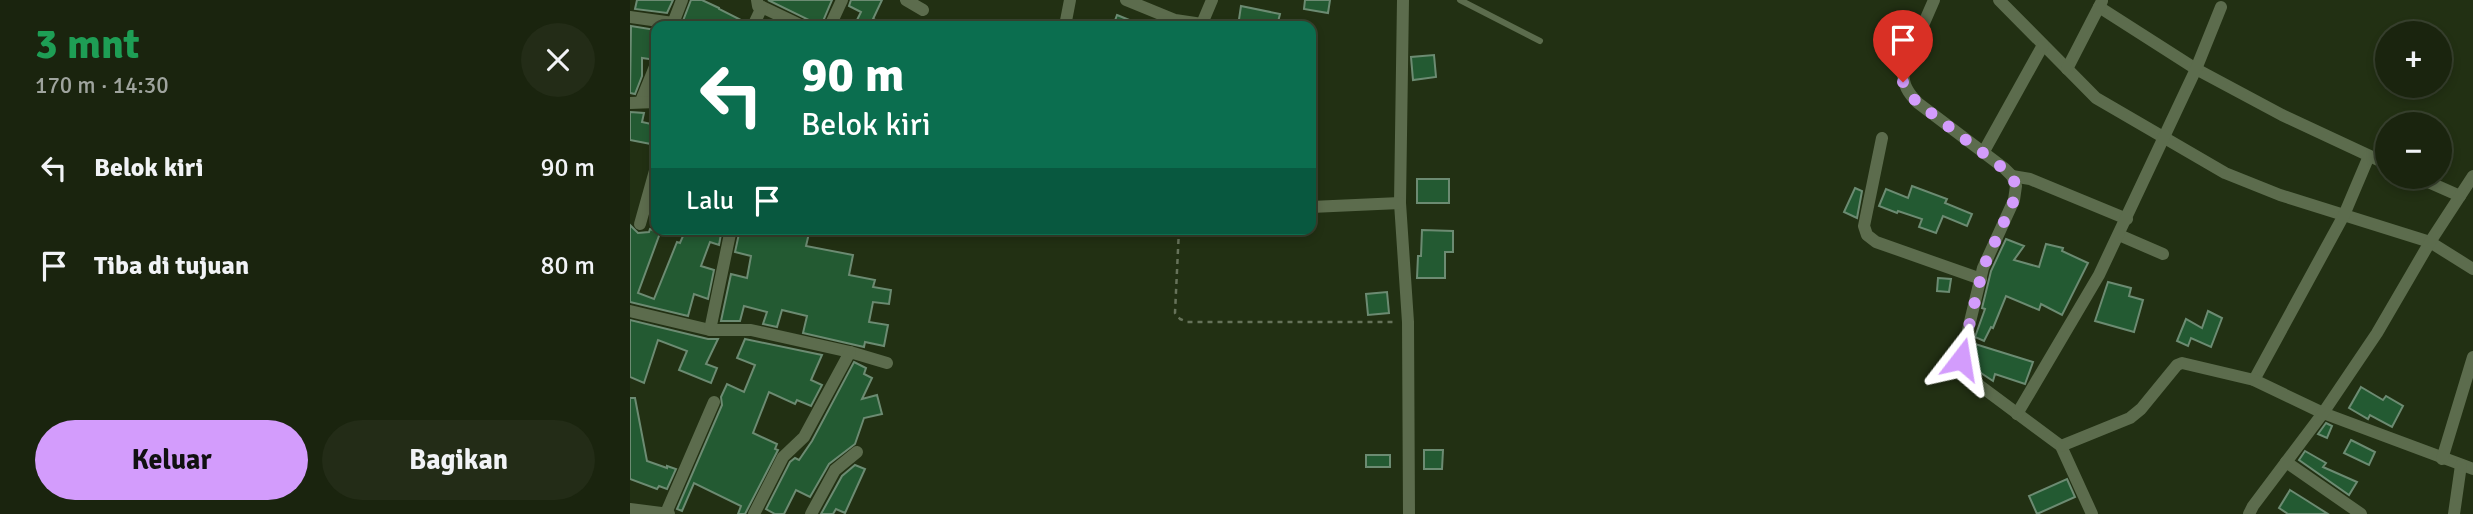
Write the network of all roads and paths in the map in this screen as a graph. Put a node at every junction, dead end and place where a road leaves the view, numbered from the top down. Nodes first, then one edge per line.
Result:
1 (682, 0) edge
2 (842, 0) edge
3 (906, 0) edge
4 (1070, 0) edge
5 (1126, 0) edge
6 (1212, 0) edge
7 (1403, 0) edge
8 (1460, 0) edge
9 (1934, 0) edge
10 (1999, 0) edge
11 (2101, 3) edge
12 (760, 4) edge
13 (2221, 7) dead end
14 (923, 10) dead end
15 (630, 17) edge
16 (652, 21) edge
17 (674, 21) edge
18 (755, 21) edge
19 (792, 21) edge
20 (832, 21) edge
21 (1066, 21) edge
22 (1180, 21) edge
23 (1204, 21) edge
24 (1539, 41) dead end
25 (2043, 44) junction
26 (2067, 69) junction
27 (2196, 69) junction
28 (651, 74) edge
29 (636, 102) edge
30 (1882, 138) dead end
31 (2163, 138) junction
32 (1983, 153) junction
33 (2369, 156) junction
34 (2375, 159) edge
35 (2012, 176) junction
36 (2473, 176) edge
37 (651, 185) edge
38 (2444, 189) edge
39 (2460, 196) junction
40 (1400, 203) junction
41 (1316, 207) edge
42 (2344, 215) junction
43 (2127, 219) junction
44 (640, 224) dead end
45 (730, 235) edge
46 (1179, 235) edge
47 (2119, 235) junction
48 (2430, 243) junction
49 (2163, 254) dead end
50 (2473, 269) edge
51 (1981, 278) junction
52 (630, 311) edge
53 (1408, 322) junction
54 (710, 330) junction
55 (850, 352) junction
56 (2473, 357) edge
57 (887, 363) dead end
58 (2254, 380) junction
59 (714, 402) dead end
60 (2323, 413) junction
61 (2017, 414) junction
62 (2061, 446) junction
63 (857, 452) dead end
64 (2442, 459) junction
65 (2286, 462) junction
66 (2467, 467) edge
67 (630, 509) edge
68 (668, 514) edge
69 (754, 514) edge
70 (811, 514) edge
71 (1409, 514) edge
72 (2092, 514) edge
73 (2249, 514) edge
74 (2361, 514) edge
75 (2454, 514) edge

1 - 17 street
2 - 20 street
3 - 14 street
4 - 21 street
5 - 22 street
6 - 23 street
7 - 40 street
8 - 24 lane
9 - 32 street
10 - 25 street
11 - 26 street
11 - 27 street
12 - 18 street
12 - 19 street
13 - 27 street
15 - 16 street
25 - 26 street
25 - 32 street
26 - 31 street
27 - 31 street
27 - 33 street
28 - 29 street
30 - 51 street
31 - 42 street
31 - 43 street
32 - 35 street
33 - 34 street
33 - 42 street
35 - 43 street
35 - 51 street
36 - 39 street
37 - 44 street
38 - 39 street
39 - 48 street
40 - 41 street
40 - 53 street
42 - 48 street
42 - 58 street
43 - 47 street
45 - 54 street
46 - 53 path
47 - 49 street
47 - 61 street
48 - 50 street
48 - 60 street
51 - 61 street
52 - 54 street
53 - 71 street
54 - 55 street
55 - 57 street
55 - 69 street
56 - 64 street
58 - 60 street
58 - 62 street
59 - 68 street
60 - 64 street
60 - 65 street
61 - 62 street
62 - 72 street
63 - 70 street
64 - 66 street
65 - 73 street
65 - 74 street
66 - 75 street
67 - 68 street

